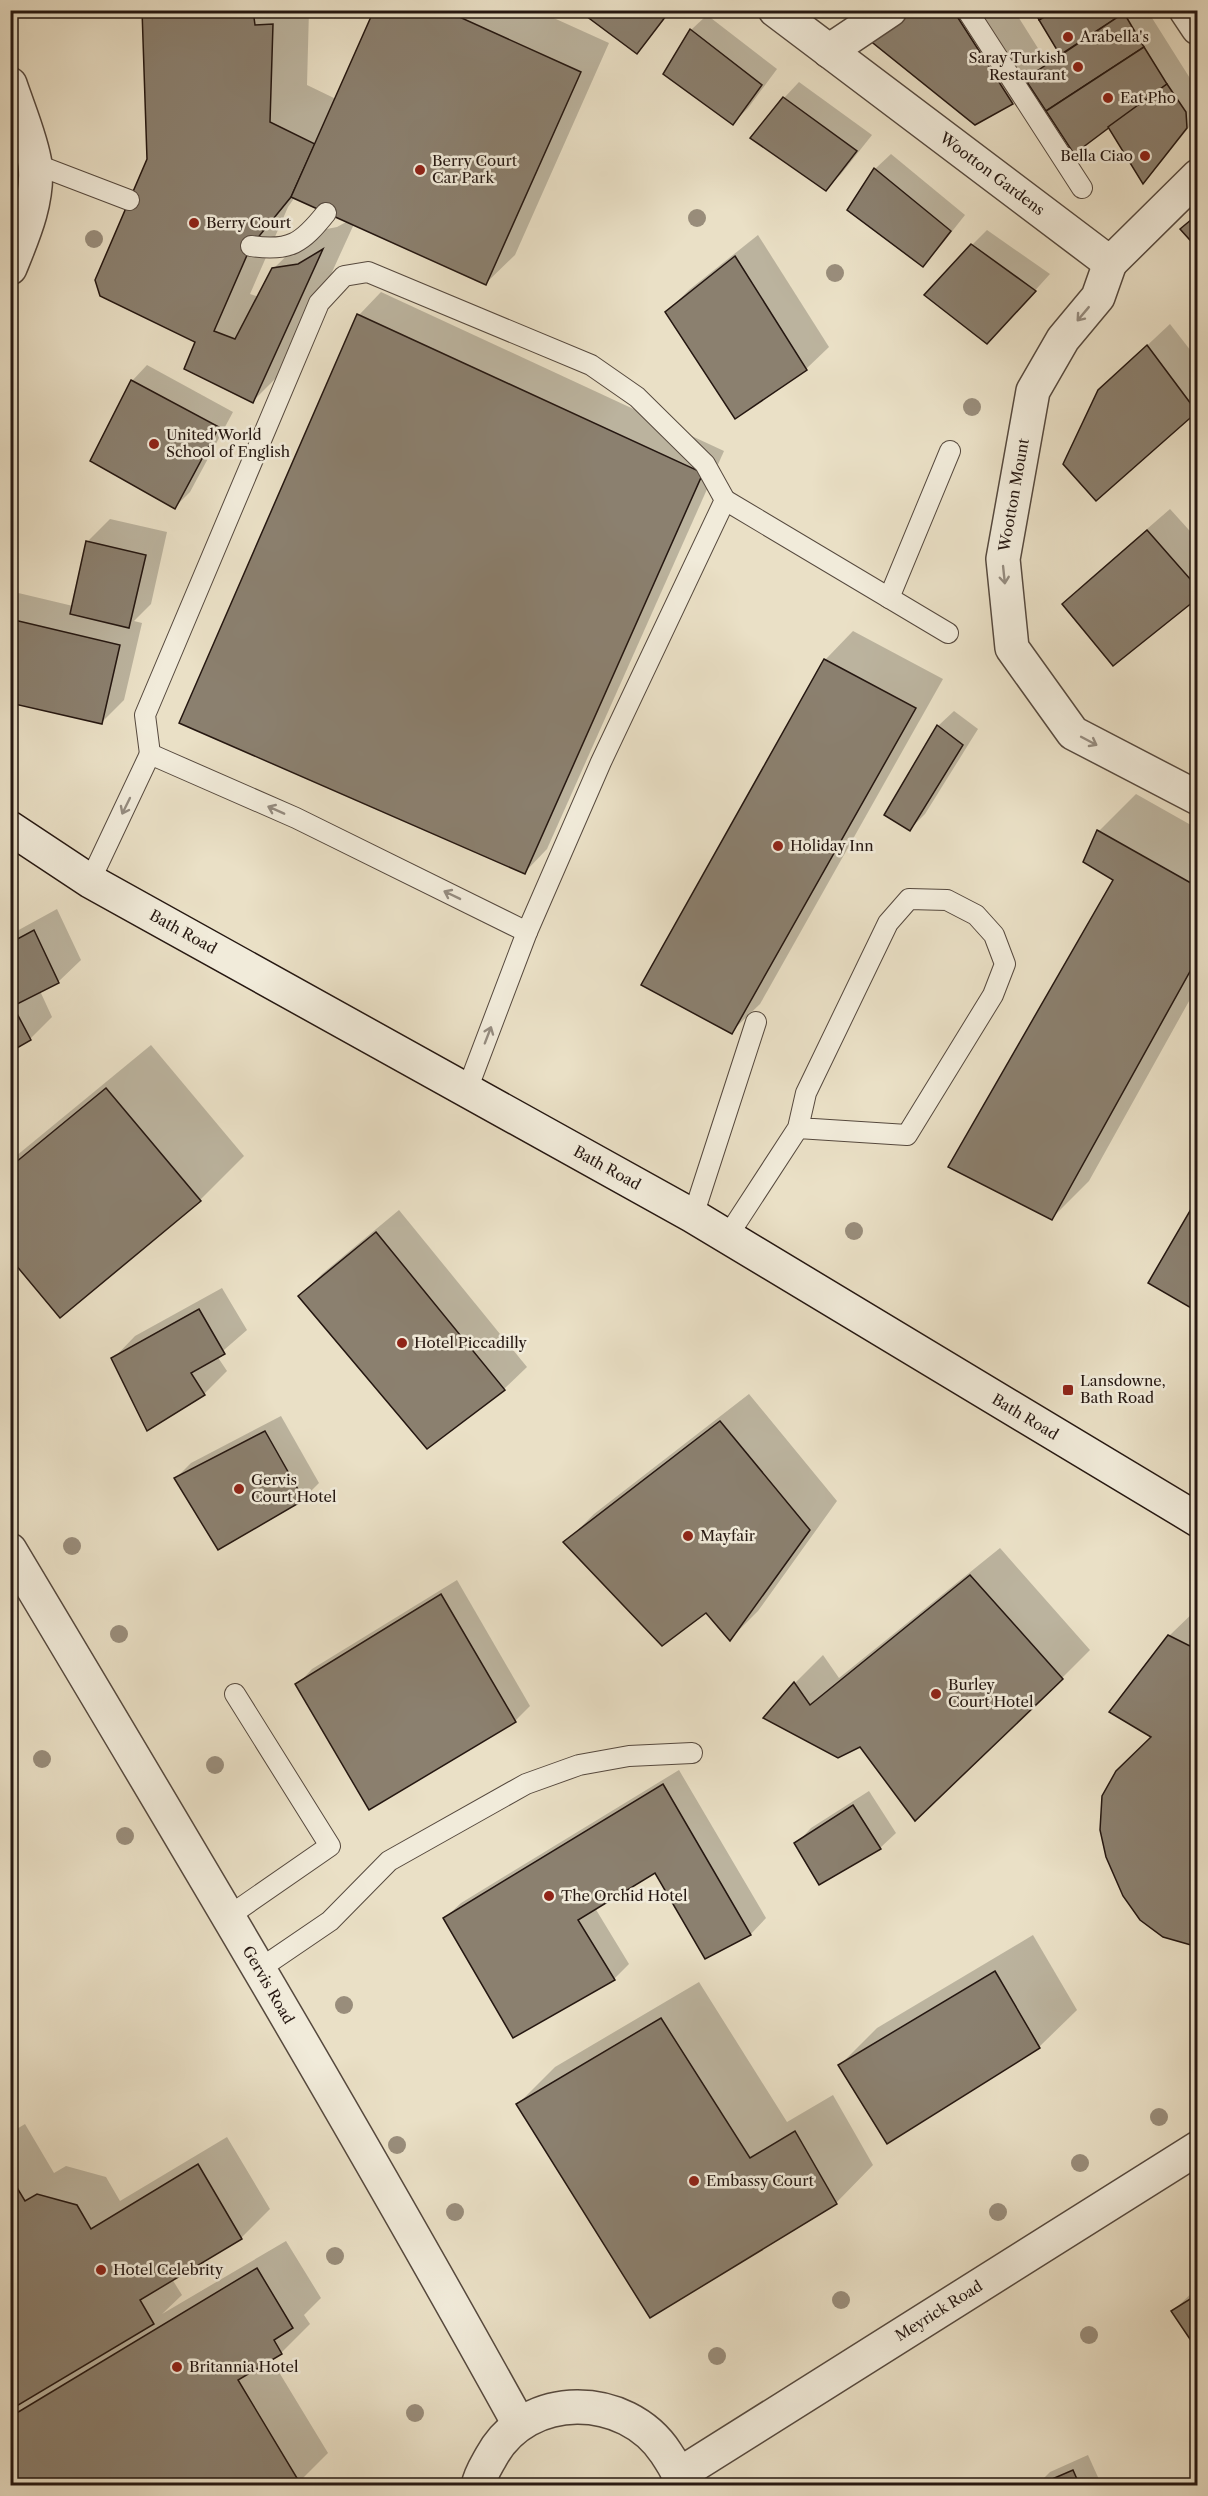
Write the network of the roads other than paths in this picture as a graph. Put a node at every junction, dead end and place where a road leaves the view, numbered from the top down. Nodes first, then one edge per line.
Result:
1 (776, 10) edge
2 (890, 10) edge
3 (967, 10) edge
4 (1186, 10) edge
5 (1197, 28) edge
6 (830, 51) junction
7 (10, 84) edge
8 (35, 164) junction
9 (1197, 176) edge
10 (1082, 188) dead end
11 (129, 200) dead end
12 (326, 213) dead end
13 (251, 246) dead end
14 (1110, 263) junction
15 (10, 268) edge
16 (950, 451) dead end
17 (725, 500) junction
18 (889, 597) junction
19 (948, 633) dead end
20 (150, 754) junction
21 (1197, 798) edge
22 (10, 828) edge
23 (90, 881) junction
24 (527, 932) junction
25 (756, 1022) dead end
26 (467, 1090) junction
27 (798, 1128) junction
28 (693, 1216) junction
29 (727, 1237) junction
30 (1197, 1520) edge
31 (10, 1550) edge
32 (235, 1694) dead end
33 (692, 1753) dead end
34 (229, 1916) junction
35 (258, 1970) junction
36 (1197, 2148) edge
37 (519, 2424) junction
38 (681, 2480) edge
39 (478, 2486) edge

1 - 6 street, Wootton Gardens
2 - 6 street
3 - 10 lane
4 - 5 street
6 - 14 street, Wootton Gardens
7 - 8 street
8 - 11 lane
8 - 15 street
9 - 14 street
12 - 13 lane
14 -> 21 street, Wootton Mount
16 - 18 lane
17 - 18 lane
17 - 20 lane
17 - 24 lane
18 - 19 lane
20 -> 23 lane
24 -> 20 lane
22 - 23 street, Bath Road
23 - 26 street, Bath Road
26 -> 24 lane
25 - 28 lane
26 - 28 street, Bath Road
27 - 27 lane
27 - 29 lane
28 - 29 street, Bath Road
29 - 30 street, Bath Road
31 - 34 street, Gervis Road
32 - 34 lane
33 - 35 lane
34 - 35 street, Gervis Road
35 - 37 street, Gervis Road
36 - 38 street, Meyrick Road
37 - 38 street
37 - 39 street

